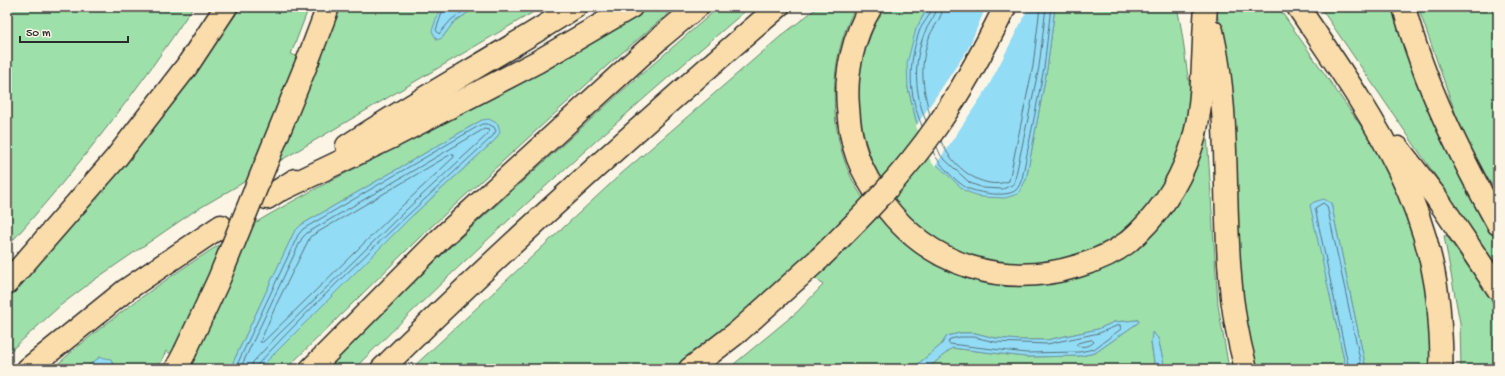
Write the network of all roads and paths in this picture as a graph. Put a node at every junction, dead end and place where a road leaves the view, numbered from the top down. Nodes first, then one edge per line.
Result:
1 (211, 7) edge
2 (226, 7) edge
3 (328, 7) edge
4 (575, 7) edge
5 (631, 7) edge
6 (697, 7) edge
7 (778, 7) edge
8 (871, 7) edge
9 (1005, 7) edge
10 (1206, 7) edge
11 (1298, 7) edge
12 (1404, 7) edge
13 (187, 66) junction
14 (1357, 95) junction
15 (1498, 224) edge
16 (221, 226) dead end
17 (7, 283) edge
18 (1498, 289) edge
19 (180, 361) edge
20 (28, 369) edge
21 (311, 369) edge
22 (382, 369) edge
23 (690, 369) edge
24 (1246, 369) edge
25 (1441, 369) edge

1 - 13 highway
2 - 13 highway
3 - 19 highway, bridge
4 - 5 highway
6 - 21 highway
7 - 22 highway
8 - 10 highway
9 - 23 highway, bridge
10 - 24 highway
11 - 14 highway
12 - 15 highway
13 - 17 highway
14 - 18 highway
14 - 25 highway
16 - 20 highway

